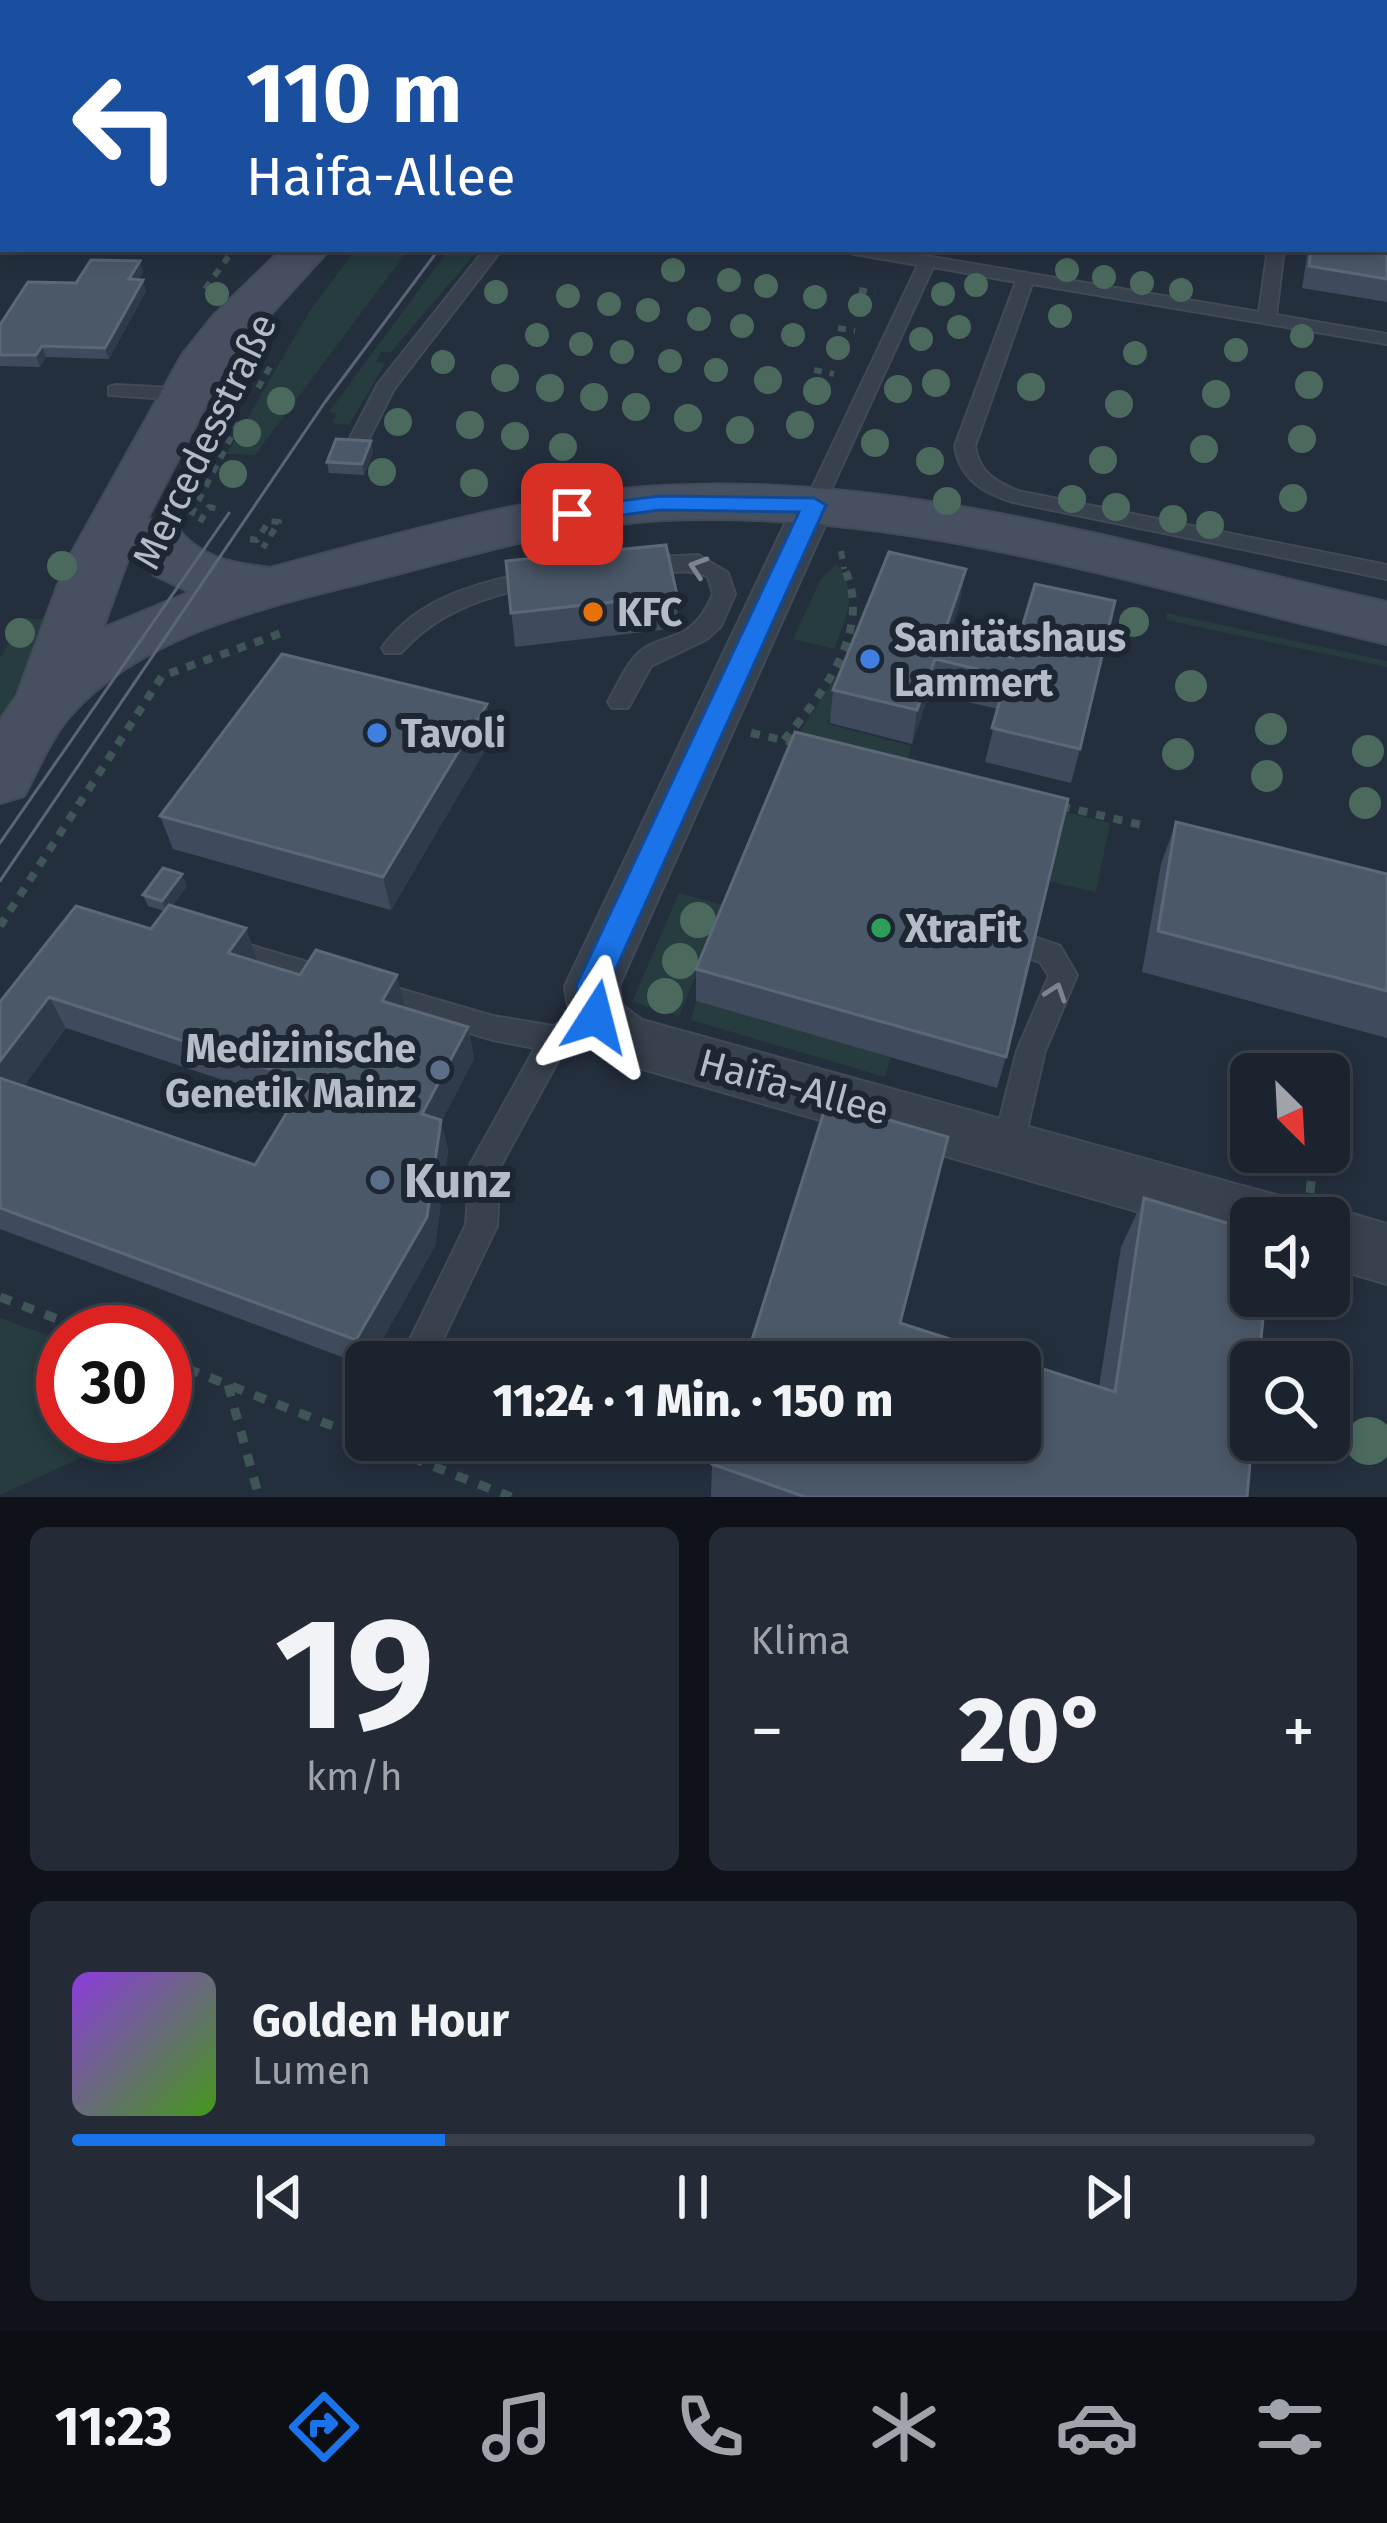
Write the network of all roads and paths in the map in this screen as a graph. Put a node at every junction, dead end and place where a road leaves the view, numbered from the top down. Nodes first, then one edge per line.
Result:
1 (492, 252) edge
2 (872, 252) edge
3 (994, 252) edge
4 (1276, 252) edge
5 (928, 261) junction
6 (293, 266) edge
7 (987, 272) junction
8 (1026, 278) junction
9 (859, 290) dead end
10 (875, 293) dead end
11 (1267, 319) junction
12 (838, 328) dead end
13 (856, 331) dead end
14 (1387, 338) edge
15 (274, 360) dead end
16 (814, 370) dead end
17 (834, 374) dead end
18 (116, 391) dead end
19 (228, 401) junction
20 (788, 419) dead end
21 (808, 423) dead end
22 (358, 442) edge
23 (218, 509) dead end
24 (828, 524) junction
25 (175, 532) junction
26 (480, 536) junction
27 (607, 568) edge
28 (1387, 572) edge
29 (566, 573) edge
30 (265, 579) junction
31 (116, 621) junction
32 (1387, 623) edge
33 (213, 634) junction
34 (393, 648) dead end
35 (620, 702) dead end
36 (51, 711) junction
37 (714, 724) junction
38 (784, 740) junction
39 (806, 746) edge
40 (0, 780) edge
41 (1052, 804) edge
42 (1141, 825) dead end
43 (0, 926) edge
44 (206, 943) edge
45 (1031, 947) edge
46 (575, 1028) junction
47 (1008, 1146) junction
48 (1230, 1209) edge
49 (1350, 1232) edge
50 (1387, 1254) edge
51 (0, 1298) edge
52 (36, 1311) edge
53 (426, 1341) edge
54 (192, 1370) edge
55 (228, 1384) junction
56 (345, 1431) edge
57 (420, 1461) edge
58 (259, 1497) edge
59 (511, 1497) edge

1 - 22 lane
2 - 5 lane
3 - 7 lane
4 - 11 lane
5 - 7 lane
5 - 24 lane
6 - 19 street, Mercedesstraße
7 - 8 lane
8 - 11 lane
8 - 28 lane
9 - 10 path
11 - 14 lane
12 - 13 path
15 - 19 path
16 - 17 path
18 - 19 lane
19 - 25 path
19 - 25 street, Mercedesstraße
19 - 31 street, Mercedesstraße
20 - 21 path
23 - 25 path
24 - 26 street
24 - 32 street
24 - 37 street
24 - 38 path
25 - 30 street
25 - 31 street, Mercedesstraße
26 - 30 street
26 - 33 street
35 -> 27 lane
29 - 34 lane
30 - 30 path
30 - 31 street
30 - 43 path
31 - 33 street
31 - 36 street, Mercedesstraße
33 - 36 street
36 - 40 street
37 - 38 path
37 - 46 street
38 - 39 path
41 - 42 path
44 - 46 lane
47 -> 45 lane
46 - 47 street, Haifa-Allee
46 - 53 lane
47 - 48 street, Haifa-Allee
49 - 50 street
51 - 52 path
54 - 55 path
55 - 56 path
55 - 58 path
57 - 59 path

